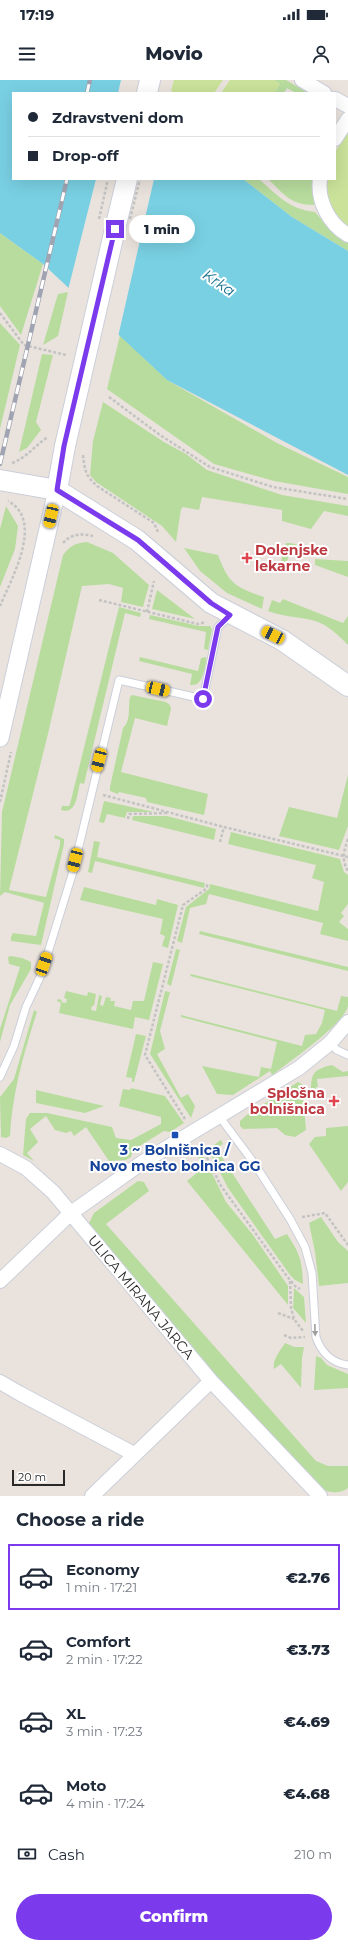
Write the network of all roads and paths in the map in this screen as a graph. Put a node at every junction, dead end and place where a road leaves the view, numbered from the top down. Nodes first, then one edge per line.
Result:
1 (150, 80) edge
2 (302, 80) edge
3 (147, 92) edge
4 (322, 92) edge
5 (336, 100) edge
6 (348, 106) edge
7 (348, 119) edge
8 (336, 137) edge
9 (127, 180) edge
10 (320, 180) edge
11 (348, 235) edge
12 (0, 313) edge
13 (66, 355) dead end
14 (109, 397) dead end
15 (42, 440) dead end
16 (74, 448) junction
17 (3, 480) edge
18 (57, 490) junction
19 (348, 499) edge
20 (154, 523) dead end
21 (99, 539) dead end
22 (60, 547) dead end
23 (149, 576) dead end
24 (154, 581) junction
25 (160, 585) dead end
26 (99, 600) dead end
27 (0, 606) edge
28 (147, 612) junction
29 (230, 615) junction
30 (205, 619) dead end
31 (348, 686) edge
32 (6, 742) edge
33 (102, 795) dead end
34 (0, 802) edge
35 (172, 813) junction
36 (128, 819) dead end
37 (224, 827) junction
38 (348, 839) edge
39 (220, 842) dead end
40 (343, 855) junction
41 (348, 856) edge
42 (348, 871) edge
43 (208, 883) dead end
44 (348, 1022) edge
45 (330, 1043) junction
46 (348, 1055) edge
47 (0, 1077) edge
48 (219, 1116) junction
49 (187, 1122) dead end
50 (199, 1142) dead end
51 (0, 1155) edge
52 (70, 1213) junction
53 (290, 1218) junction
54 (348, 1244) edge
55 (0, 1281) edge
56 (290, 1281) junction
57 (314, 1291) junction
58 (278, 1313) dead end
59 (294, 1319) junction
60 (284, 1335) dead end
61 (348, 1365) edge
62 (211, 1381) junction
63 (0, 1382) edge
64 (134, 1454) junction
65 (92, 1496) edge
66 (320, 1496) edge

1 - 3 main road
2 - 4 street
5 - 6 street
7 - 8 street
9 - 16 main road, bridge
10 - 11 street
12 - 13 path
14 - 19 path
15 - 17 path
16 - 18 main road
16 - 20 path
17 - 18 main road
17 - 27 path
18 - 29 main road
18 - 32 street
21 - 22 path
23 - 24 path
24 - 25 path
24 - 28 path
26 - 28 path
28 - 30 path
29 - 31 main road
29 - 47 lane
32 - 34 path
33 - 35 path
35 - 36 path
35 - 37 path
37 - 39 path
37 - 40 path
38 - 40 path
40 - 41 path
40 - 42 path
43 - 49 path
44 - 45 street
45 - 46 lane
45 - 48 street
48 - 52 street
48 - 53 lane
50 - 56 path
51 - 52 street, ULICA MIRANA JARCA
52 - 55 street
52 - 62 street, ULICA MIRANA JARCA
53 - 54 path
53 - 57 lane
56 - 57 path
56 - 59 path
57 -> 61 lane
58 - 59 path
59 - 60 path
62 - 64 street
62 - 66 street, ULICA MIRANA JARCA
63 - 64 street
64 - 65 street

